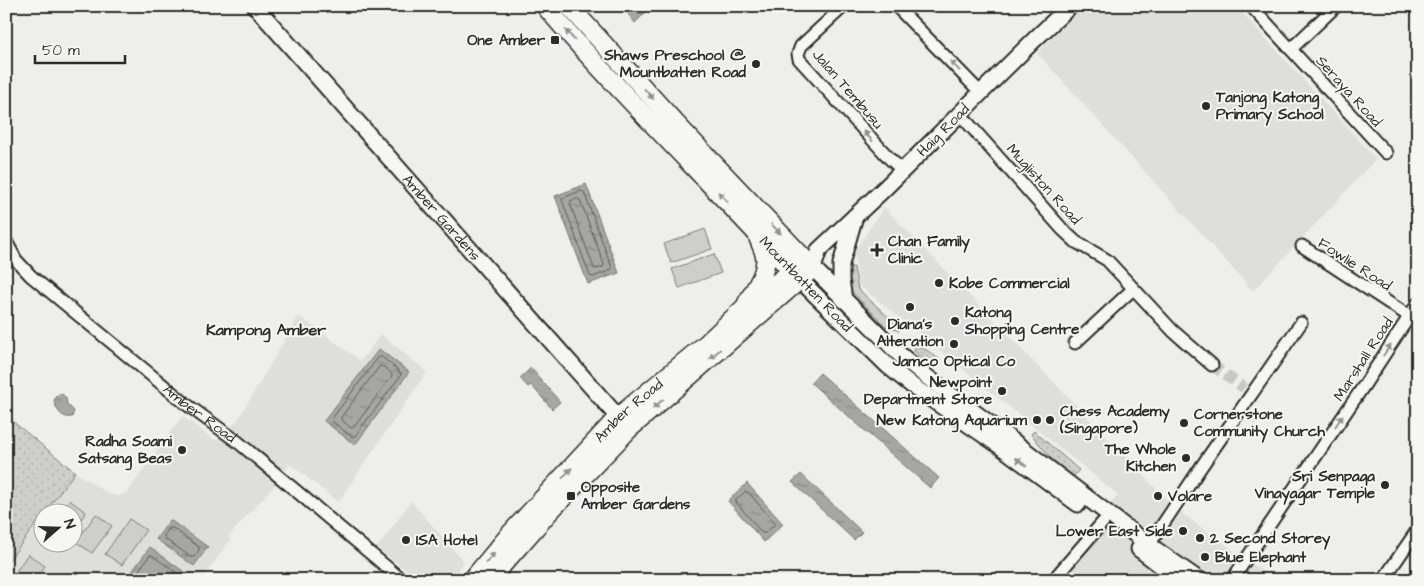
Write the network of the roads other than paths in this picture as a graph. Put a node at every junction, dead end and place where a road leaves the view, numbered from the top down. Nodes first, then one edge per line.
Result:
1 (255, 6) edge
2 (545, 6) edge
3 (569, 6) edge
4 (844, 6) edge
5 (896, 6) edge
6 (1070, 6) edge
7 (1251, 6) edge
8 (1336, 6) edge
9 (1291, 49) junction
10 (981, 93) junction
11 (960, 113) junction
12 (1386, 153) dead end
13 (902, 170) junction
14 (856, 214) junction
15 (756, 232) junction
16 (6, 241) edge
17 (1302, 246) dead end
18 (806, 267) junction
19 (1134, 289) junction
20 (844, 300) junction
21 (1418, 303) edge
22 (744, 308) junction
23 (1413, 319) edge
24 (1301, 323) dead end
25 (1075, 343) dead end
26 (1212, 365) tunnel mouth
27 (624, 423) junction
28 (1107, 519) junction
29 (1418, 529) edge
30 (1149, 545) junction
31 (402, 580) edge
32 (472, 580) edge
33 (489, 580) edge
34 (1053, 580) edge
35 (1180, 580) edge
36 (1199, 580) edge
37 (1232, 580) edge
38 (1383, 580) edge

1 - 27 main road, Amber Gardens
15 -> 2 main road, Mountbatten Road
3 -> 18 main road, Mountbatten Road
13 -> 4 street, Jalan Tembusu
10 -> 5 street
6 - 10 main road, Haig Road
7 - 9 street, Seraya Road
8 - 9 street
9 - 12 street, Seraya Road
10 - 11 main road, Haig Road
11 - 13 main road, Haig Road
11 - 19 street, Mugliston Road
13 - 14 main road, Haig Road
14 - 18 main road, Haig Road
14 - 20 main road
15 - 18 main road, Mountbatten Road
15 - 22 main road
16 - 31 street, Amber Road
17 - 23 street, Fowlie Road
18 - 20 main road, Mountbatten Road
18 - 22 main road, Amber Road
18 -> 27 main road, Amber Road
28 -> 18 main road, Mountbatten Road
19 - 25 street
19 - 26 street, Mugliston Road
20 - 28 main road, Mountbatten Road
21 - 23 street, Marshall Road
22 - 27 main road, Amber Road
37 -> 23 street, Marshall Road
24 - 30 street
32 -> 27 main road, Amber Road
27 - 33 main road, Amber Road
28 - 30 main road
28 - 34 street
28 - 35 main road
29 - 38 street
30 - 36 main road

